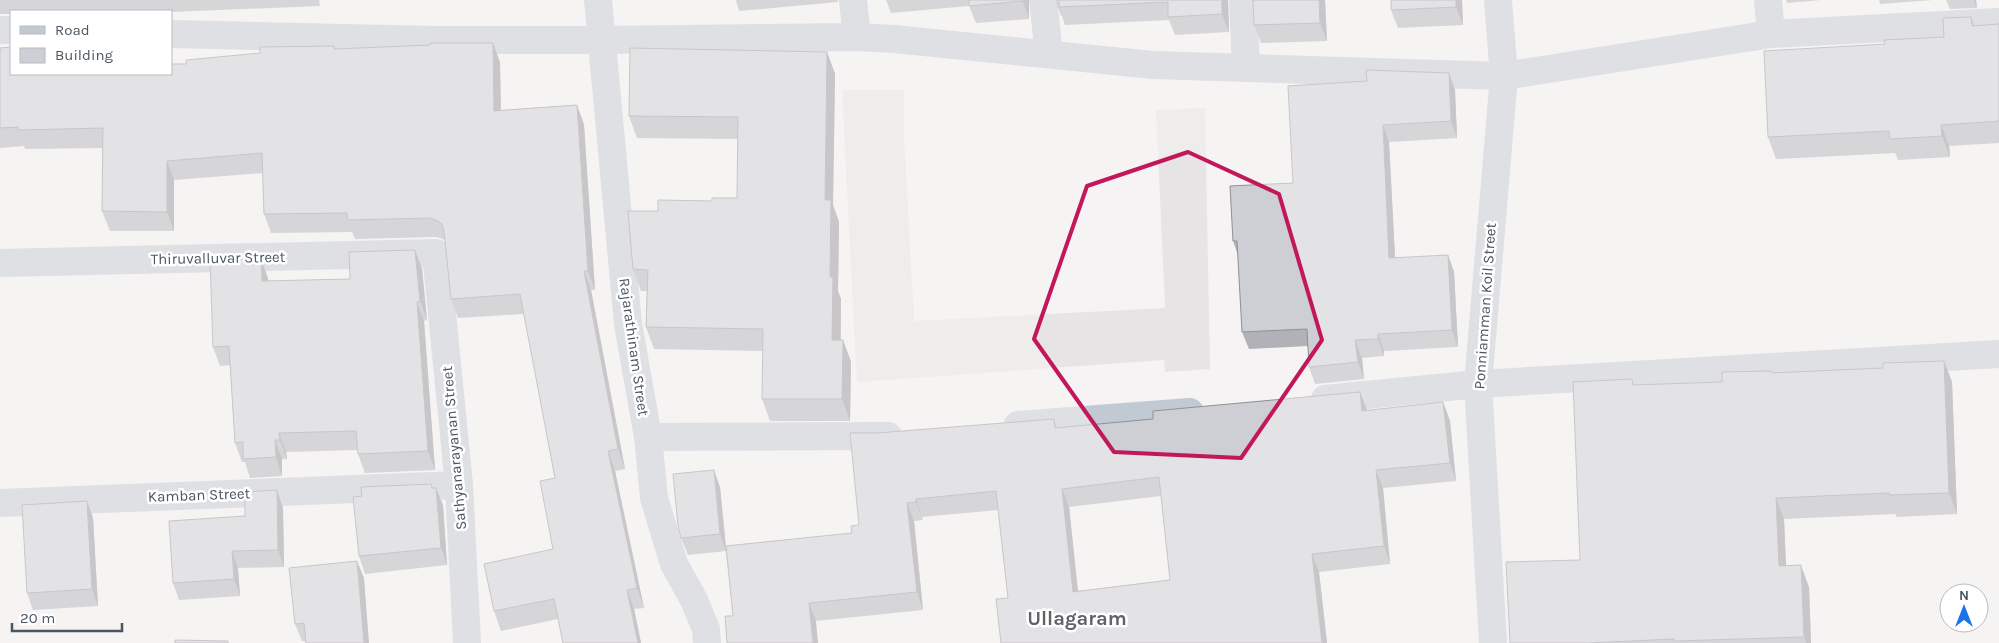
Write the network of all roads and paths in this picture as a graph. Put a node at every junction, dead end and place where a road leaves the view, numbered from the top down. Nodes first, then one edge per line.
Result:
1 (598, 0) edge
2 (853, 0) edge
3 (1043, 0) edge
4 (1243, 0) edge
5 (1498, 0) edge
6 (1768, 0) edge
7 (1998, 14) edge
8 (172, 34) edge
9 (1771, 34) junction
10 (857, 37) junction
11 (602, 40) junction
12 (1049, 54) junction
13 (1246, 66) junction
14 (1504, 76) junction
15 (436, 253) joint
16 (0, 263) edge
17 (1999, 354) edge
18 (1478, 384) junction
19 (1303, 401) edge
20 (1216, 409) edge
21 (990, 428) edge
22 (912, 434) edge
23 (648, 437) junction
24 (459, 485) junction
25 (0, 503) edge
26 (466, 643) edge
27 (707, 643) edge
28 (1493, 643) edge

1 - 11 street, Rajarathinam Street
2 - 10 street
3 - 12 street
4 - 13 street
5 - 14 street, Ponniamman Koil Street
6 - 9 street
7 - 9 street
8 - 11 street
9 - 14 street
10 - 11 street
10 - 12 street
11 - 23 street, Rajarathinam Street
12 - 13 street
13 - 14 street
14 - 18 street, Ponniamman Koil Street
15 - 16 street, Thiruvalluvar Street
15 - 24 street, Sathyanarayanan Street
17 - 18 street
18 - 19 street
18 - 28 street, Ponniamman Koil Street
20 - 21 street
22 - 23 street
23 - 27 street, Rajarathinam Street
24 - 25 street, Kamban Street
24 - 26 street, Sathyanarayanan Street

